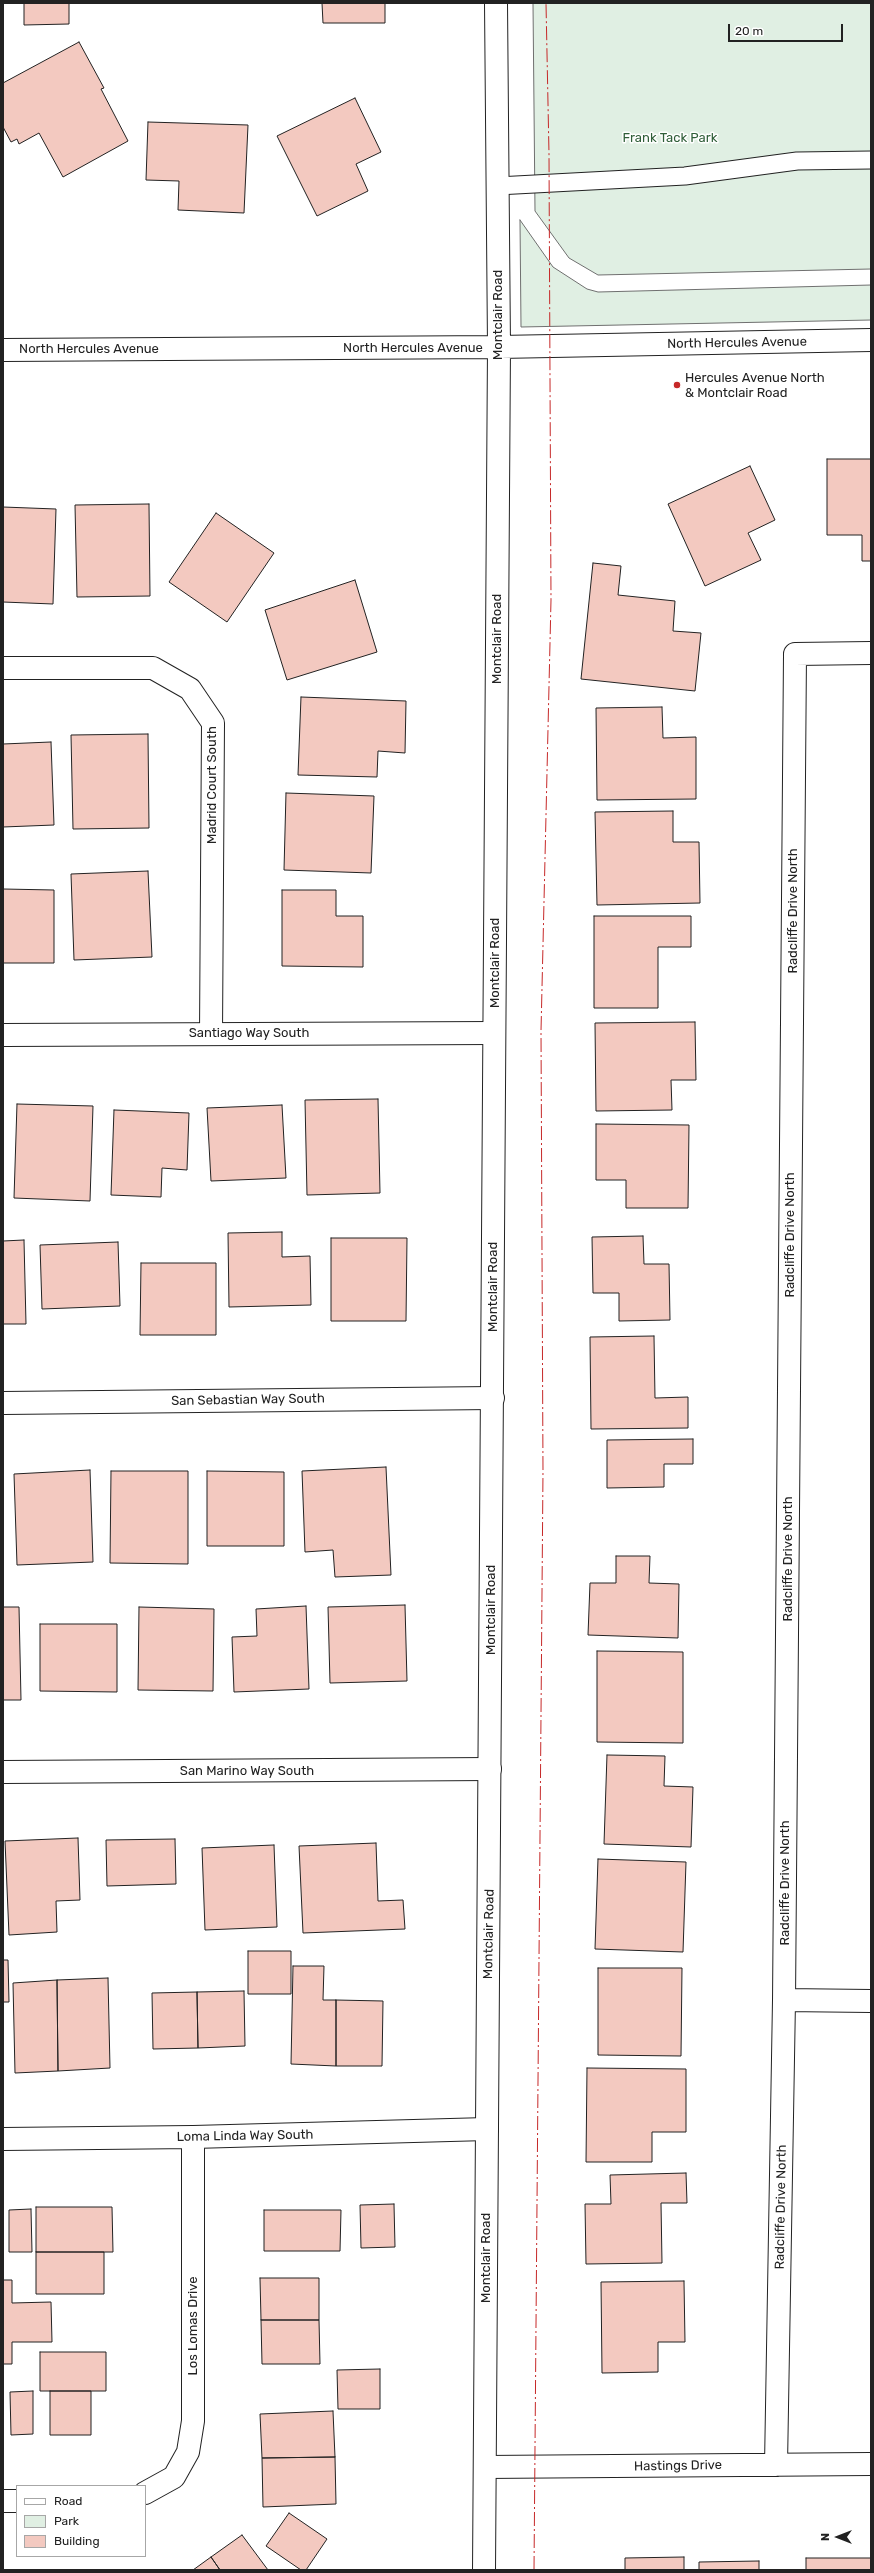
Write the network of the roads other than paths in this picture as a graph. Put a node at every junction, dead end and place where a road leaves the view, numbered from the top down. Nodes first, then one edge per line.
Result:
1 (496, 3) edge
2 (871, 160) edge
3 (497, 186) junction
4 (871, 340) edge
5 (499, 347) junction
6 (3, 350) edge
7 (871, 653) edge
8 (3, 668) edge
9 (211, 1033) junction
10 (494, 1033) junction
11 (3, 1035) edge
12 (493, 1398) junction
13 (3, 1403) edge
14 (490, 1769) junction
15 (3, 1772) edge
16 (784, 2000) junction
17 (871, 2001) edge
18 (486, 2129) junction
19 (194, 2137) junction
20 (3, 2139) edge
21 (871, 2464) edge
22 (776, 2465) junction
23 (485, 2467) junction
24 (146, 2492) edge
25 (3, 2501) edge
26 (16, 2501) edge
27 (484, 2570) edge

1 - 3 street, Montclair Road
2 - 3 lane
3 - 5 street, Montclair Road
4 - 5 street, North Hercules Avenue
5 - 6 street, North Hercules Avenue
5 - 10 street, Montclair Road
7 - 16 street, Radcliffe Drive North
8 - 9 street, Madrid Court South
9 - 10 street, Santiago Way South
9 - 11 street, Santiago Way South
10 - 12 street, Montclair Road
12 - 13 street, San Sebastian Way South
12 - 14 street, Montclair Road
14 - 15 street, San Marino Way South
14 - 18 street, Montclair Road
16 - 17 street
16 - 22 street, Radcliffe Drive North
18 - 19 street, Loma Linda Way South
18 - 23 street, Montclair Road
19 - 20 street, Loma Linda Way South
19 - 24 street, Los Lomas Drive
21 - 22 street, Hastings Drive
22 - 23 street, Hastings Drive
23 - 27 street, Montclair Road
25 - 26 street

